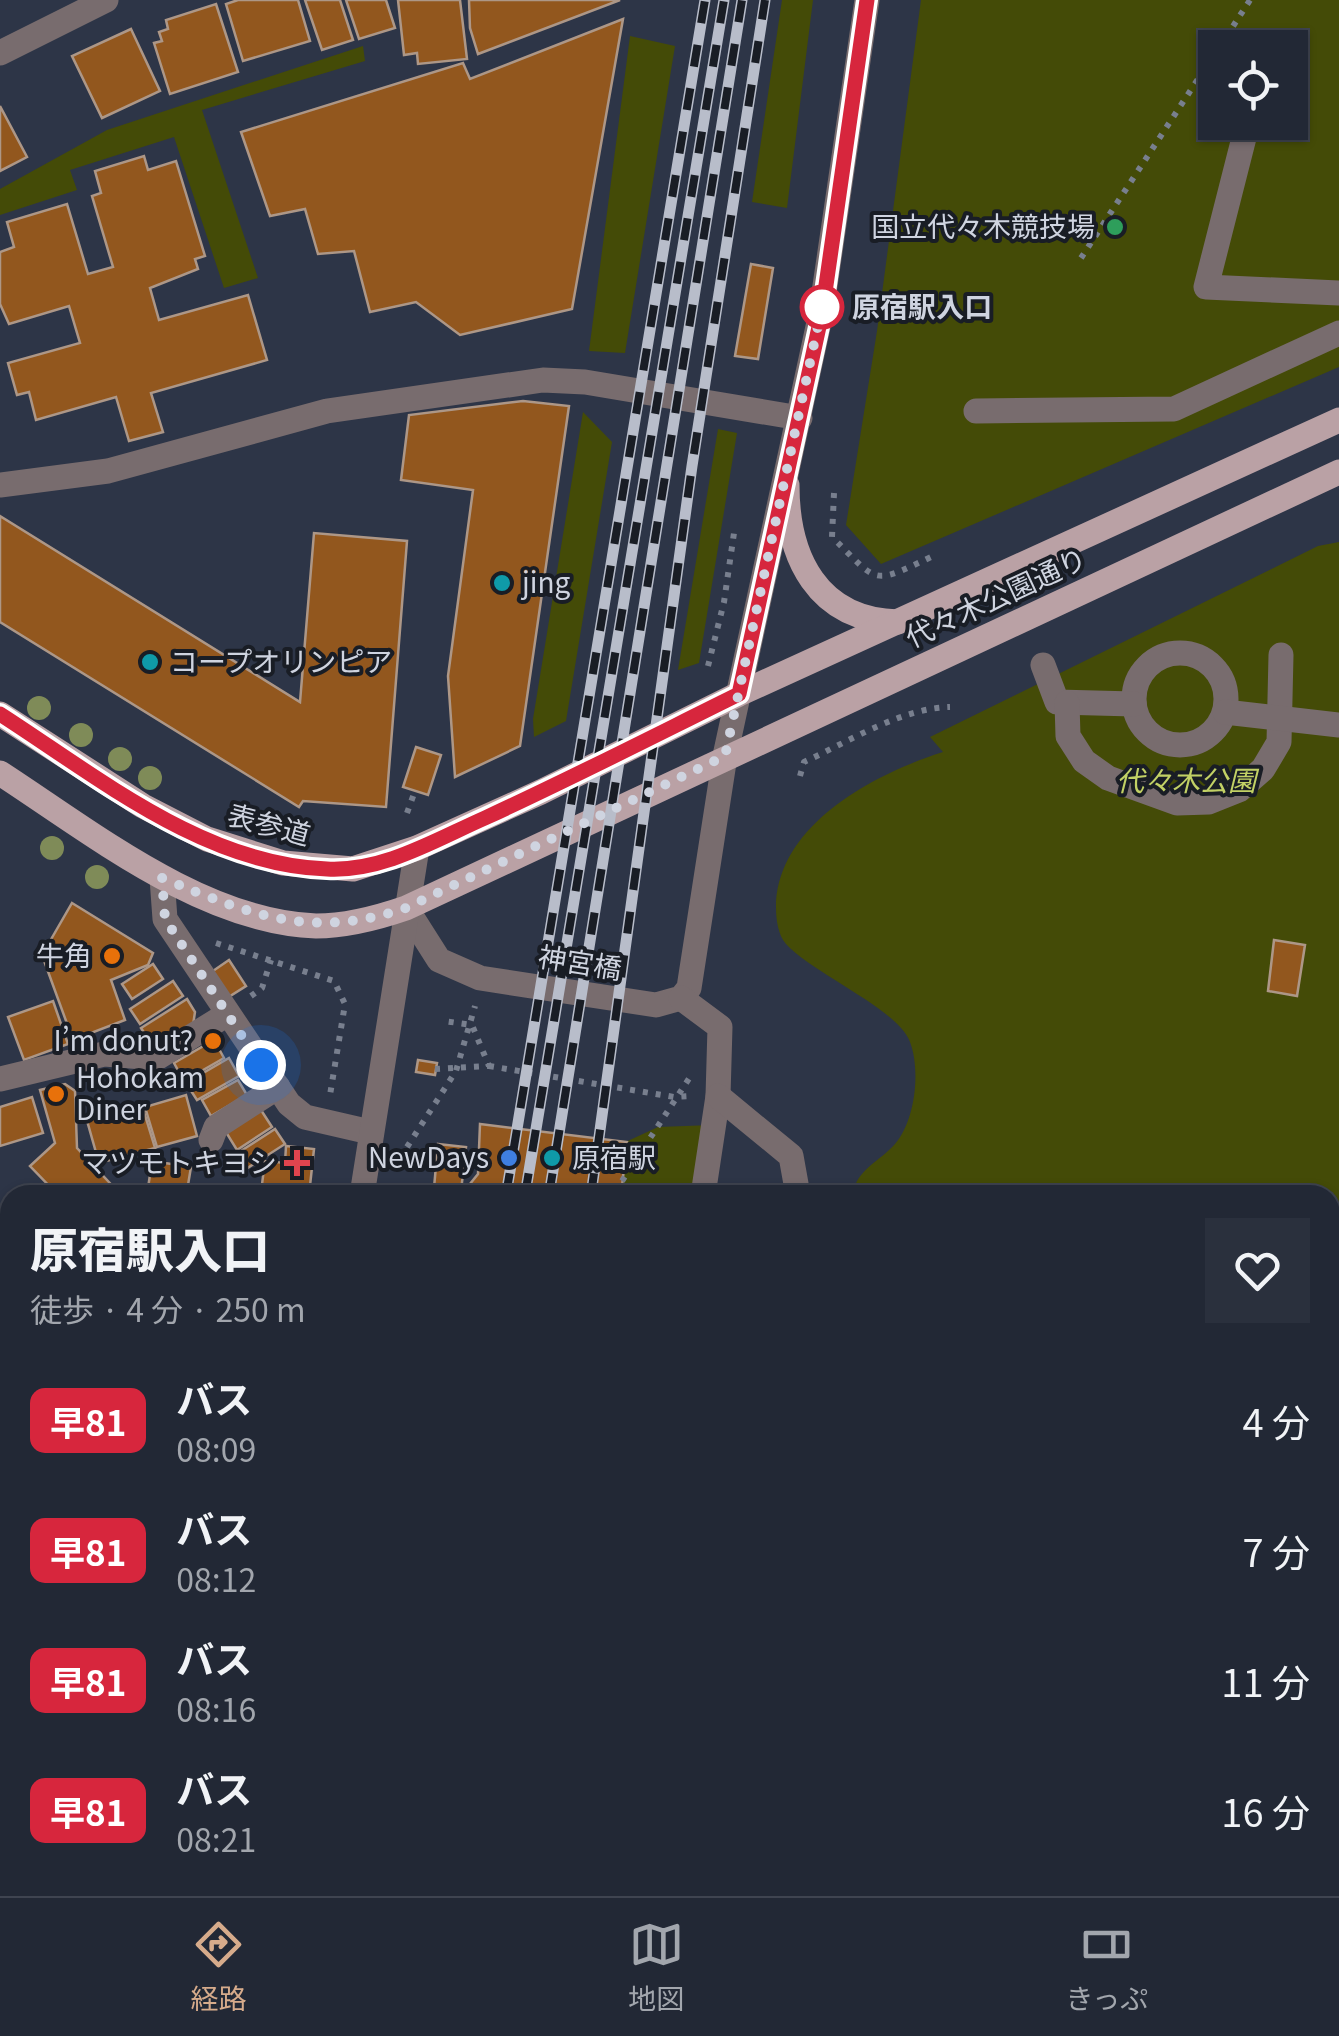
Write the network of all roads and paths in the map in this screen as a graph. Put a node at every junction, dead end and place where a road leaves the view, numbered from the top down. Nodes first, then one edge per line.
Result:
1 (106, 0) edge
2 (867, 0) edge
3 (1250, 0) edge
4 (1231, 30) edge
5 (0, 53) edge
6 (1198, 81) edge
7 (1243, 140) edge
8 (1081, 258) dead end
9 (1339, 294) edge
10 (1339, 332) edge
11 (976, 411) dead end
12 (800, 418) junction
13 (1339, 420) edge
14 (1339, 472) edge
15 (0, 485) edge
16 (787, 485) junction
17 (834, 493) dead end
18 (734, 532) dead end
19 (931, 558) dead end
20 (902, 622) junction
21 (1281, 654) dead end
22 (1042, 664) dead end
23 (708, 666) dead end
24 (739, 694) junction
25 (1067, 703) junction
26 (1134, 704) junction
27 (950, 707) dead end
28 (1225, 712) junction
29 (0, 714) edge
30 (1283, 718) junction
31 (1339, 725) edge
32 (725, 756) junction
33 (0, 773) edge
34 (800, 776) dead end
35 (415, 791) dead end
36 (541, 792) joint
37 (406, 814) dead end
38 (417, 848) junction
39 (162, 878) junction
40 (406, 908) junction
41 (173, 932) junction
42 (271, 960) junction
43 (681, 998) junction
44 (475, 1005) dead end
45 (234, 1009) junction
46 (444, 1021) dead end
47 (472, 1025) junction
48 (489, 1066) junction
49 (436, 1069) dead end
50 (695, 1070) dead end
51 (456, 1071) junction
52 (0, 1079) edge
53 (278, 1087) junction
54 (718, 1096) junction
55 (674, 1098) junction
56 (326, 1124) junction
57 (370, 1132) junction
58 (210, 1140) dead end
59 (406, 1147) dead end
60 (622, 1181) dead end
61 (363, 1185) edge
62 (705, 1185) edge
63 (796, 1185) edge

1 - 5 street
2 - 12 street
3 - 4 path
6 - 8 path
7 - 9 street
10 - 11 street
12 - 15 street
12 - 16 street
13 - 20 main road, 代々木公園通り
14 - 32 main road, 代々木公園通り
16 - 20 main road
16 - 24 street
17 - 19 path
18 - 23 path
20 - 24 main road, 代々木公園通り
21 - 30 street
22 - 25 street
24 - 32 street
24 - 36 main road, 代々木公園通り
25 - 26 street
25 - 30 street
26 - 28 street
26 - 28 street
27 - 34 path
28 - 30 street
29 - 38 main road, 表参道
30 - 31 street
32 - 40 main road, 代々木公園通り
32 - 43 street
33 - 39 main road
35 - 37 path
36 - 38 main road, 表参道
38 - 40 street
39 - 40 main road
39 - 41 street
40 - 43 street, 神宮橋
40 - 57 street
41 - 42 path
41 - 45 street
42 - 45 path
42 - 56 path
43 - 54 street
44 - 47 path
45 - 52 street
45 - 53 street
46 - 47 path
47 - 48 path
47 - 51 path
48 - 51 path
48 - 55 path
49 - 51 path
50 - 55 path
51 - 59 path
53 - 56 street
53 - 58 street
54 - 55 path
54 - 62 street
54 - 63 street
55 - 60 path
56 - 57 street
57 - 61 street

